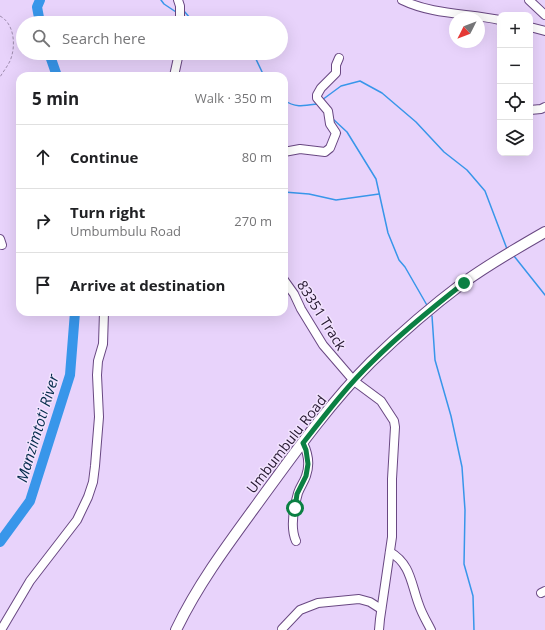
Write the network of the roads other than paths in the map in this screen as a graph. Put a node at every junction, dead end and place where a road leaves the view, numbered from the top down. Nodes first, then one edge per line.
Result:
1 (178, 0) edge
2 (402, 0) edge
3 (529, 0) edge
4 (545, 15) edge
5 (180, 16) edge
6 (497, 19) edge
7 (533, 28) edge
8 (545, 31) edge
9 (339, 58) dead end
10 (177, 60) edge
11 (175, 72) edge
12 (545, 107) edge
13 (533, 110) edge
14 (288, 151) edge
15 (545, 232) edge
16 (288, 286) edge
17 (104, 316) edge
18 (354, 381) junction
19 (303, 443) junction
20 (296, 541) dead end
21 (390, 552) junction
22 (381, 609) junction
23 (282, 629) edge
24 (0, 630) edge
25 (176, 630) edge
26 (379, 630) edge
27 (431, 630) edge

1 - 5 street
2 - 6 street
3 - 4 street
7 - 8 street
9 - 14 street
10 - 11 street
12 - 13 street
15 - 18 main road, Umbumbulu Road
16 - 18 street, 83351 Track
17 - 24 street
18 - 19 main road, Umbumbulu Road
18 - 21 street, 83351 Track
19 - 20 street
19 - 25 main road, Umbumbulu Road
21 - 22 street, 83351 Track
21 - 27 street
22 - 23 street
22 - 26 street, 83351 Track

